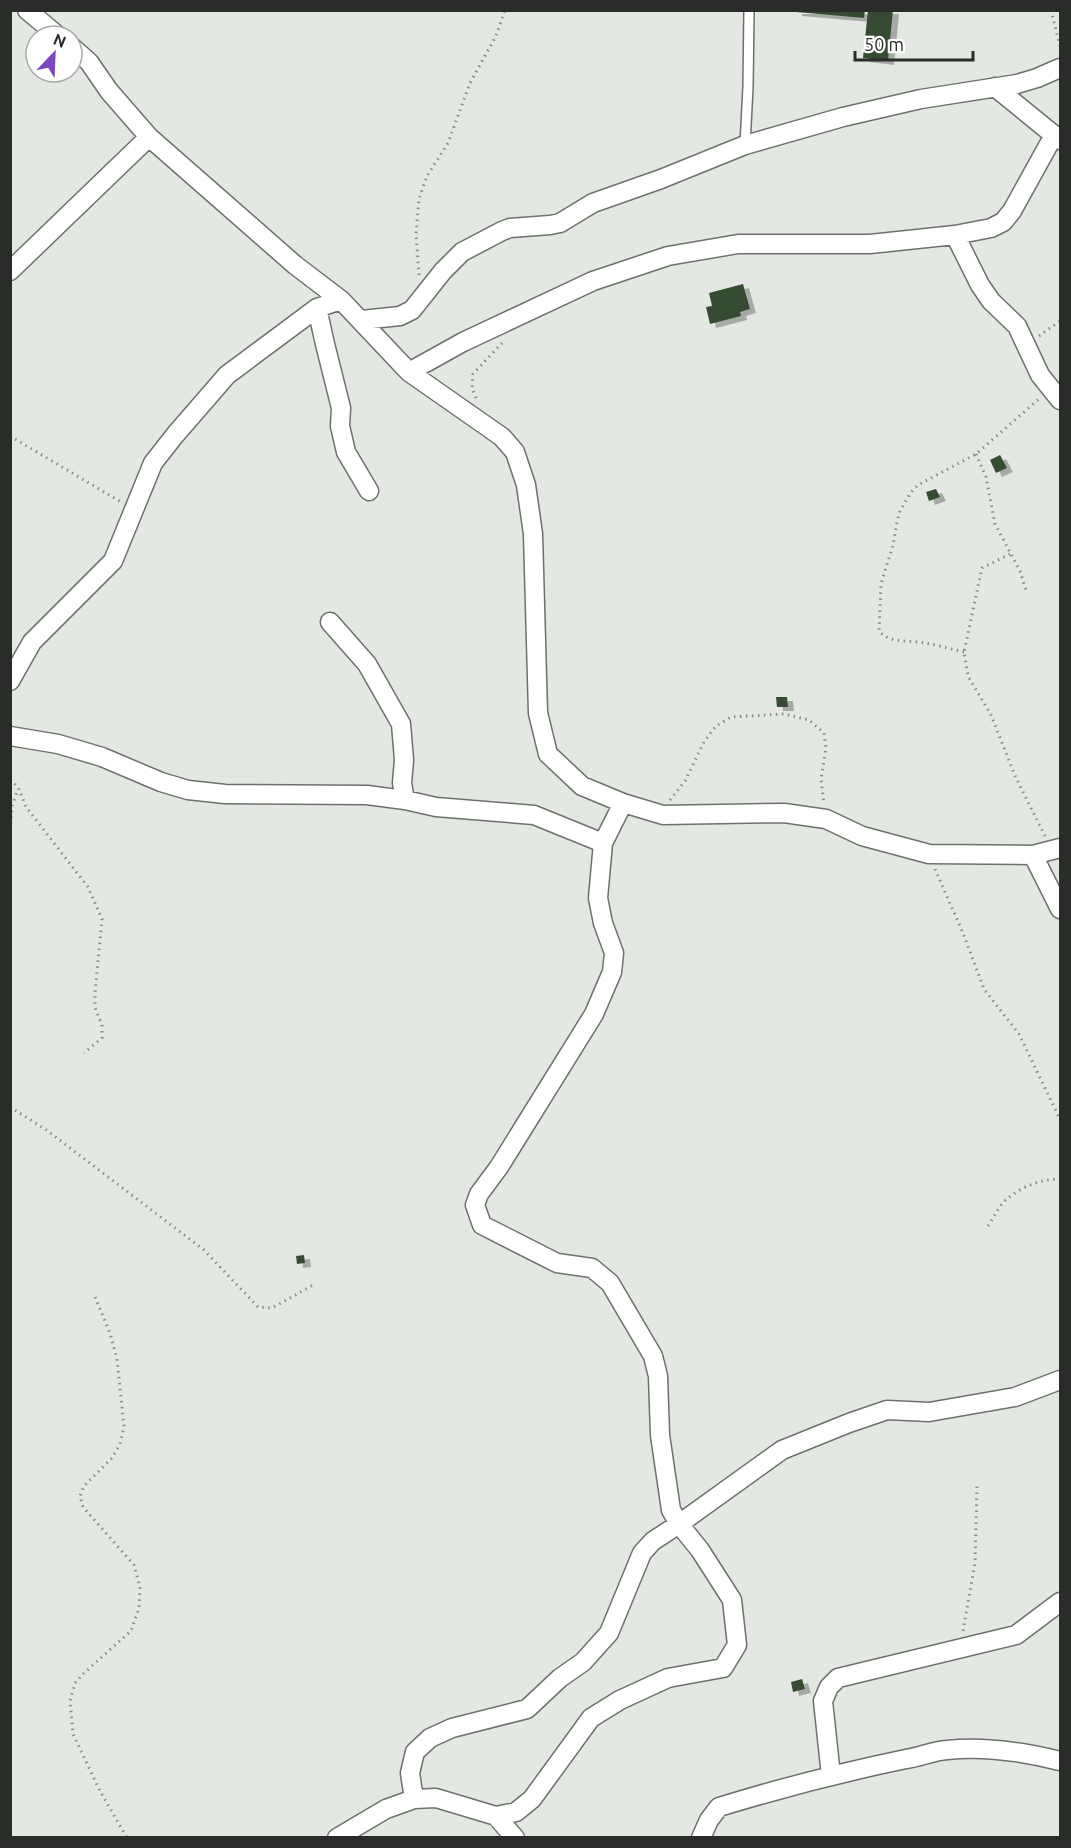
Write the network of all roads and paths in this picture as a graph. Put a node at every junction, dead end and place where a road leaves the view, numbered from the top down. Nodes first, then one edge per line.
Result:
1 (27, 10) edge
2 (505, 10) edge
3 (749, 10) edge
4 (1051, 10) edge
5 (44, 24) edge
6 (1060, 46) edge
7 (84, 58) edge
8 (1060, 69) edge
9 (995, 87) junction
10 (149, 137) junction
11 (1057, 138) edge
12 (745, 145) junction
13 (955, 235) junction
14 (10, 271) edge
15 (421, 297) junction
16 (341, 300) junction
17 (317, 308) junction
18 (362, 320) junction
19 (1060, 321) edge
20 (503, 341) dead end
21 (1026, 345) junction
22 (409, 372) junction
23 (1056, 395) edge
24 (476, 398) dead end
25 (10, 436) edge
26 (976, 454) junction
27 (369, 491) dead end
28 (133, 509) junction
29 (1010, 554) junction
30 (1026, 590) dead end
31 (330, 622) dead end
32 (964, 652) junction
33 (10, 681) edge
34 (10, 736) edge
35 (10, 780) edge
36 (18, 787) junction
37 (405, 800) junction
38 (623, 803) junction
39 (663, 815) junction
40 (826, 819) junction
41 (10, 836) edge
42 (603, 843) junction
43 (1057, 849) edge
44 (929, 854) junction
45 (1033, 855) junction
46 (1060, 909) edge
47 (84, 1053) dead end
48 (10, 1107) edge
49 (1060, 1119) edge
50 (1060, 1179) edge
51 (988, 1226) dead end
52 (315, 1284) dead end
53 (95, 1297) dead end
54 (1060, 1380) edge
55 (977, 1486) dead end
56 (679, 1524) junction
57 (1060, 1602) edge
58 (961, 1647) junction
59 (1060, 1761) edge
60 (831, 1776) junction
61 (414, 1799) junction
62 (496, 1816) junction
63 (127, 1838) edge
64 (337, 1838) edge
65 (515, 1838) edge
66 (701, 1838) edge

1 - 5 street
2 - 15 path
3 - 12 lane
4 - 6 path
7 - 10 street
8 - 9 street
9 - 11 street
9 - 12 street
10 - 14 street
10 - 16 street
11 - 13 street
12 - 15 street
13 - 21 street
13 - 22 street
15 - 18 street
16 - 17 street
16 - 18 street
17 - 27 street
17 - 28 street
18 - 22 street
19 - 21 path
20 - 24 path
21 - 23 street
22 - 38 street
23 - 26 path
25 - 28 path
26 - 29 path
26 - 32 path
28 - 33 street
29 - 30 path
29 - 32 path
31 - 37 street
32 - 43 path
34 - 37 street
35 - 36 path
36 - 41 path
36 - 47 path
37 - 42 street
38 - 39 street
38 - 42 street
39 - 40 street
39 - 40 path
40 - 44 street
42 - 56 street
43 - 45 street
44 - 45 street
44 - 49 path
45 - 46 street
48 - 52 path
50 - 51 path
53 - 63 path
54 - 56 street
55 - 58 path
56 - 61 street
56 - 62 street
57 - 58 street
58 - 60 street
59 - 60 street
60 - 66 street
61 - 62 street
61 - 64 street
62 - 65 street

